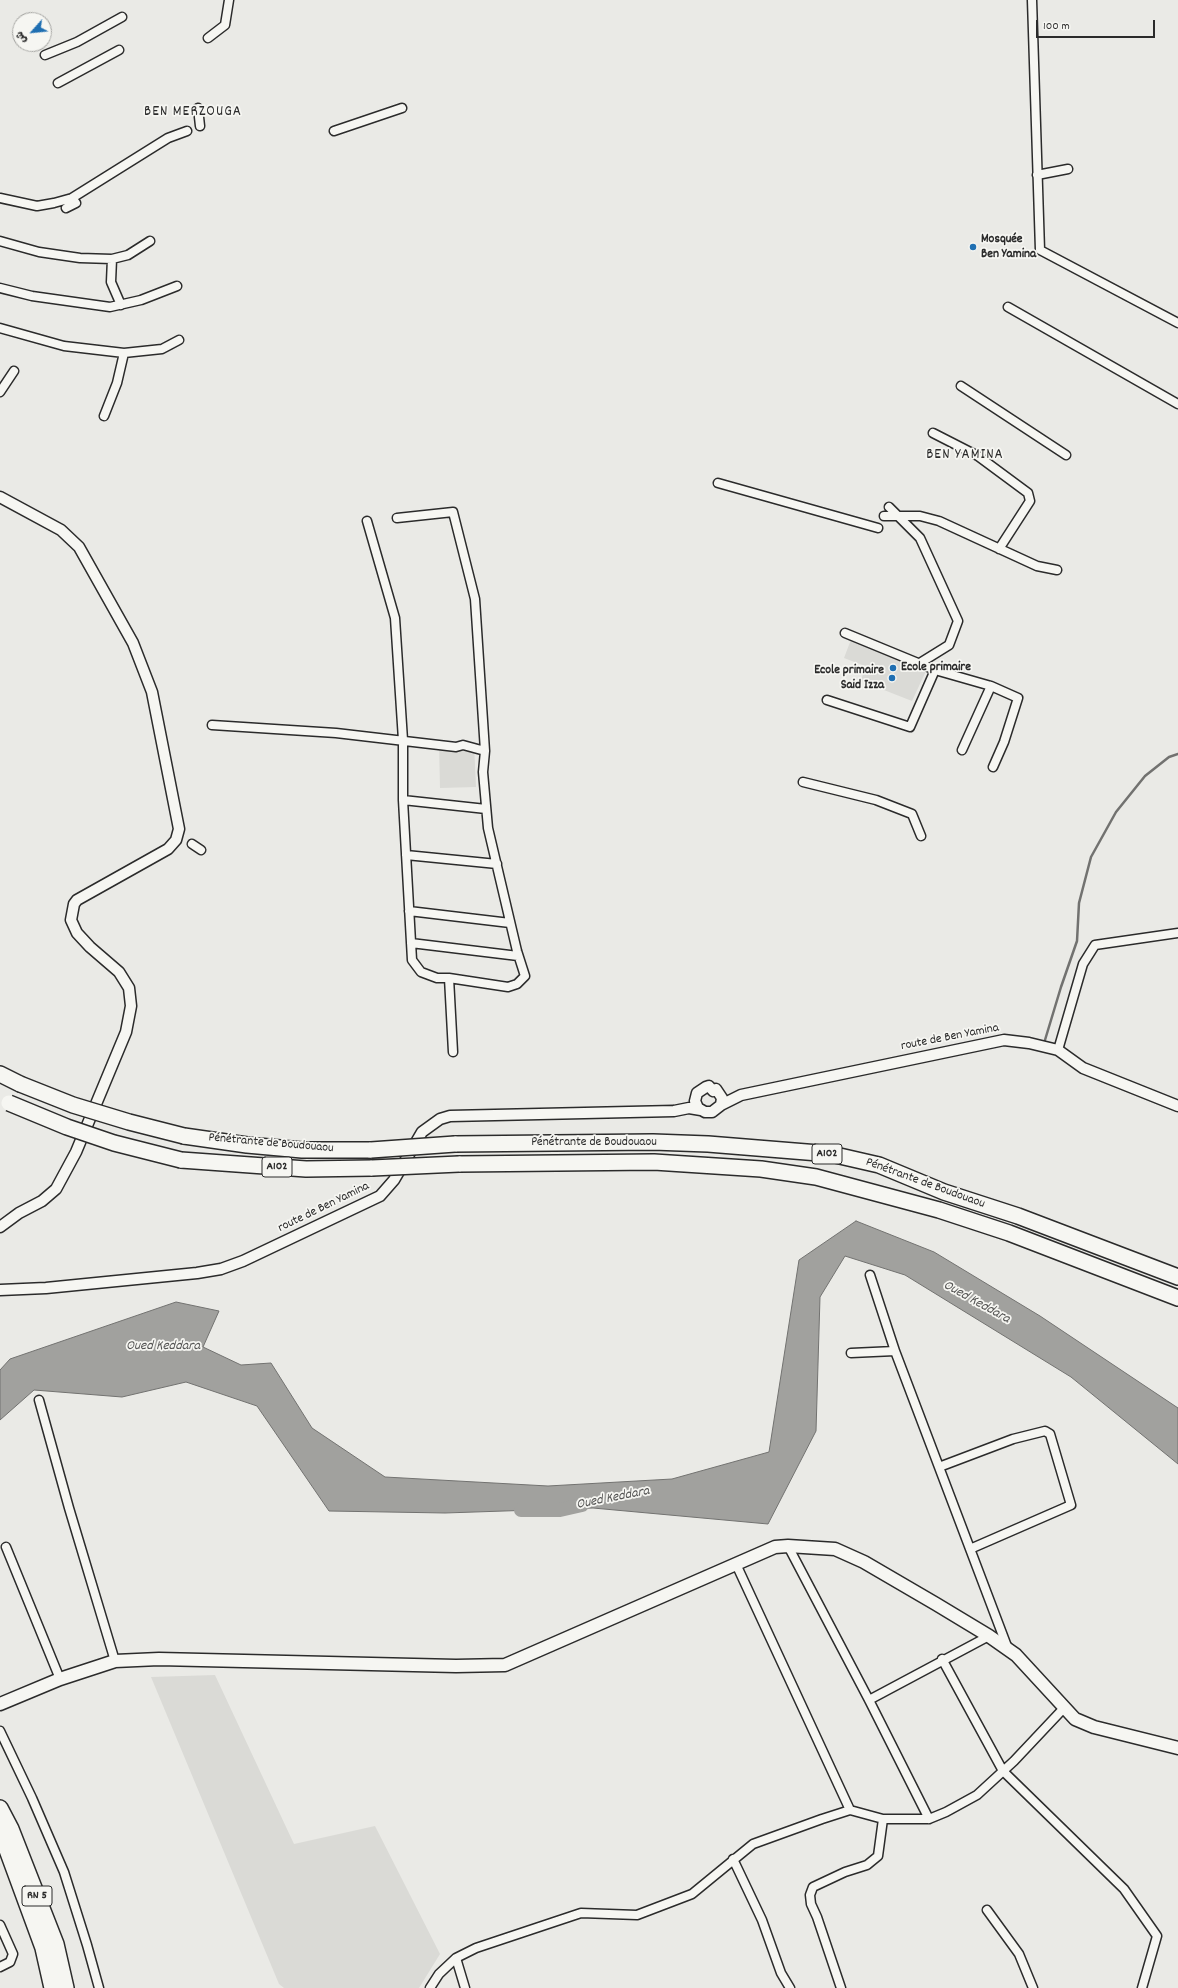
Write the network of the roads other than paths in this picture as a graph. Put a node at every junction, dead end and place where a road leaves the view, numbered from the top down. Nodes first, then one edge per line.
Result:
1 (229, 0) edge
2 (1032, 0) edge
3 (122, 17) dead end
4 (208, 38) dead end
5 (119, 50) dead end
6 (45, 55) dead end
7 (58, 83) dead end
8 (198, 108) dead end
9 (402, 108) dead end
10 (200, 126) dead end
11 (334, 130) dead end
12 (187, 131) dead end
13 (1068, 169) dead end
14 (1037, 175) junction
15 (0, 198) edge
16 (76, 203) dead end
17 (66, 208) dead end
18 (0, 241) edge
19 (150, 241) dead end
20 (112, 260) junction
21 (177, 286) dead end
22 (0, 288) edge
23 (121, 305) junction
24 (1008, 307) dead end
25 (1178, 323) edge
26 (0, 328) edge
27 (179, 340) dead end
28 (124, 353) junction
29 (14, 371) dead end
30 (962, 386) dead end
31 (0, 392) edge
32 (1178, 404) edge
33 (104, 416) dead end
34 (933, 433) dead end
35 (1066, 455) dead end
36 (718, 483) dead end
37 (0, 497) edge
38 (889, 507) dead end
39 (884, 516) dead end
40 (900, 517) junction
41 (397, 518) dead end
42 (367, 521) dead end
43 (878, 528) dead end
44 (1000, 549) junction
45 (1058, 570) dead end
46 (845, 634) dead end
47 (920, 663) junction
48 (935, 670) junction
49 (991, 686) junction
50 (827, 700) dead end
51 (212, 725) dead end
52 (403, 740) junction
53 (962, 750) dead end
54 (485, 751) junction
55 (993, 767) dead end
56 (803, 782) dead end
57 (403, 800) junction
58 (486, 809) junction
59 (921, 836) dead end
60 (192, 844) dead end
61 (201, 850) dead end
62 (406, 855) junction
63 (496, 864) junction
64 (409, 911) junction
65 (510, 923) junction
66 (1178, 933) edge
67 (411, 943) junction
68 (518, 956) junction
69 (449, 978) junction
70 (1058, 1050) junction
71 (453, 1052) dead end
72 (0, 1074) edge
73 (719, 1091) junction
74 (741, 1095) junction
75 (696, 1097) junction
76 (5, 1100) edge
77 (721, 1105) junction
78 (1178, 1106) edge
79 (701, 1110) junction
80 (674, 1111) junction
81 (0, 1227) edge
82 (870, 1275) dead end
83 (1178, 1277) edge
84 (0, 1290) edge
85 (1178, 1298) edge
86 (895, 1351) junction
87 (850, 1353) dead end
88 (39, 1400) dead end
89 (939, 1467) junction
90 (788, 1546) junction
91 (6, 1547) dead end
92 (970, 1549) junction
93 (736, 1564) junction
94 (989, 1636) junction
95 (1009, 1650) junction
96 (942, 1659) junction
97 (115, 1661) junction
98 (60, 1679) junction
99 (869, 1700) junction
100 (0, 1704) edge
101 (1063, 1709) junction
102 (0, 1731) edge
103 (1178, 1748) edge
104 (1003, 1771) junction
105 (0, 1808) edge
106 (850, 1810) junction
107 (883, 1819) junction
108 (929, 1819) junction
109 (0, 1831) edge
110 (733, 1859) junction
111 (987, 1910) dead end
112 (1, 1929) edge
113 (456, 1958) junction
114 (0, 1967) edge
115 (52, 1988) edge
116 (66, 1988) edge
117 (99, 1988) edge
118 (430, 1988) edge
119 (465, 1988) edge
120 (790, 1988) edge
121 (841, 1988) edge
122 (1033, 1988) edge
123 (1142, 1988) edge

1 - 4 street
2 - 14 street
3 - 6 street
5 - 7 street
8 - 10 street
9 - 11 street
12 - 15 street
13 - 14 street
14 - 25 street
16 - 17 street
18 - 20 street
19 - 20 street
20 - 23 street
21 - 23 street
22 - 23 street
24 - 32 street
26 - 28 street
27 - 28 street
28 - 33 street
29 - 31 street
30 - 35 street
34 - 44 street
36 - 43 street
37 - 81 street
38 - 40 street
39 - 40 street
40 - 44 street
40 - 47 street
41 - 54 street
42 - 52 street
44 - 45 street
46 - 47 street
47 - 48 street
48 - 49 street
48 - 50 street
49 - 53 street
49 - 55 street
51 - 52 street
52 - 54 street
52 - 57 street
54 - 58 street
56 - 59 street
57 - 58 street
57 - 62 street
58 - 63 street
60 - 61 street
62 - 63 street
62 - 64 street
63 - 65 street
64 - 65 street
64 - 67 street
65 - 68 street
66 - 70 street
67 - 68 street
67 - 69 street
68 - 69 street
69 - 71 street
70 - 74 street, route de Ben Yamina
70 - 78 street, route de Ben Yamina
72 - 83 highway, Pénétrante de Boudouaou / A102, bridge
73 - 74 street, route de Ben Yamina
73 - 75 street
73 - 77 street
74 - 77 street, route de Ben Yamina
75 - 79 street
75 - 80 street
76 - 85 highway, Pénétrante de Boudouaou / A102, bridge
77 - 79 street
79 - 80 street, route de Ben Yamina
80 - 84 street, route de Ben Yamina
82 - 86 street
86 - 87 street
86 - 89 street
88 - 97 street
89 - 92 street
89 - 92 street
90 - 93 main road
90 - 94 main road
90 - 99 street
91 - 98 street
92 - 95 street
93 - 97 main road
93 - 106 street
94 - 95 main road
94 - 96 street
95 - 101 main road
96 - 99 street
96 - 104 street
97 - 98 main road
98 - 100 main road
99 - 108 street
101 - 103 main road
101 - 104 street
102 - 117 street
104 - 108 street
104 - 123 street
105 - 116 highway, RN 5
106 - 107 street
106 - 110 street
107 - 108 street
107 - 121 street
109 - 115 highway, RN 5
110 - 113 street
110 - 120 street
111 - 122 street
112 - 114 street
113 - 118 street
113 - 119 street

